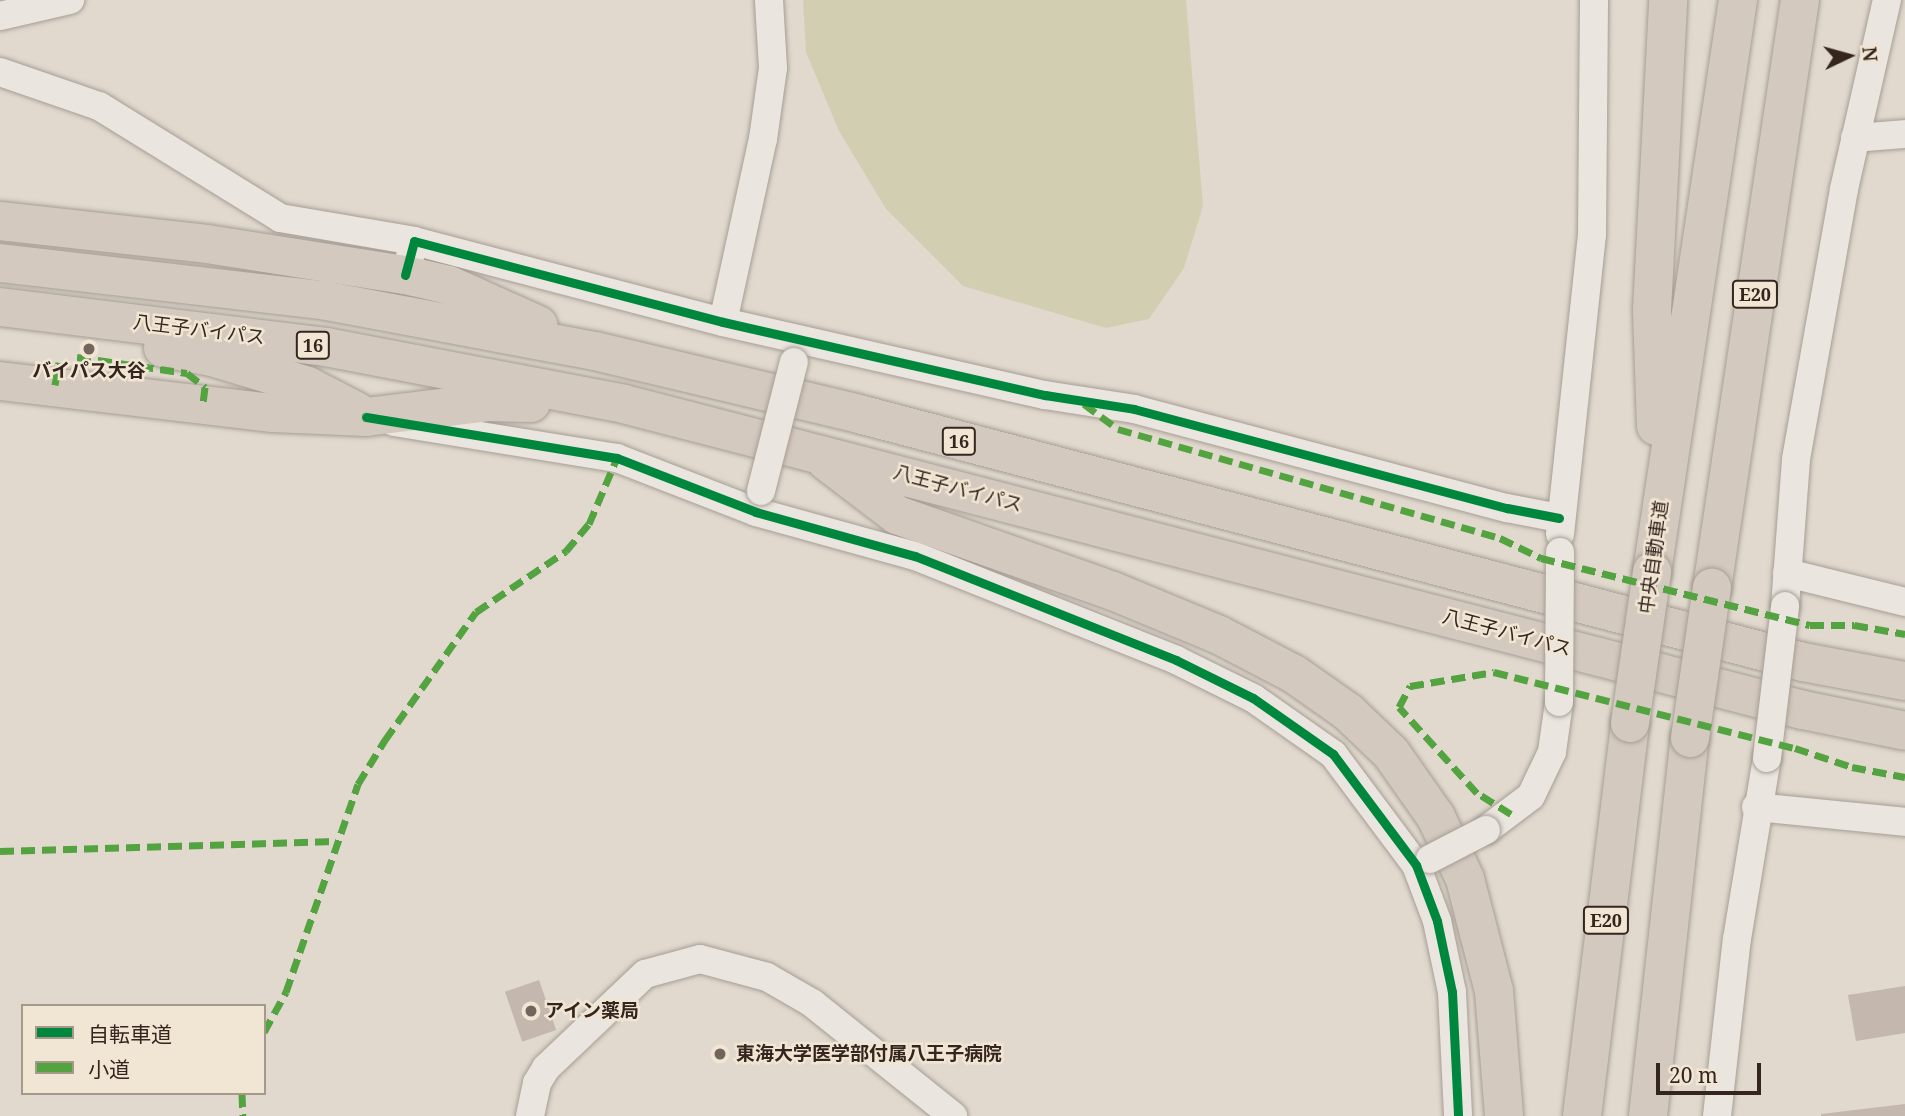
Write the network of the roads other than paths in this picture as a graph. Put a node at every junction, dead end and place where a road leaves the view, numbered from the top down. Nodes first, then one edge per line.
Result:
1 (70, 0) edge
2 (769, 0) edge
3 (1594, 0) edge
4 (1668, 0) edge
5 (1738, 0) edge
6 (1800, 0) edge
7 (1887, 0) edge
8 (0, 16) edge
9 (0, 72) edge
10 (1905, 134) edge
11 (1855, 138) junction
12 (0, 221) edge
13 (409, 258) junction
14 (0, 263) edge
15 (12, 308) edge
16 (723, 322) junction
17 (595, 351) junction
18 (799, 351) junction
19 (0, 381) edge
20 (624, 404) junction
21 (366, 417) junction
22 (813, 451) junction
23 (759, 501) junction
24 (1559, 518) junction
25 (1659, 522) junction
26 (1787, 573) junction
27 (1905, 602) edge
28 (1905, 681) edge
29 (1905, 730) edge
30 (1756, 807) junction
31 (1905, 822) edge
32 (1423, 862) junction
33 (530, 1116) edge
34 (953, 1116) edge
35 (1458, 1116) edge
36 (1504, 1116) edge
37 (1582, 1116) edge
38 (1648, 1116) edge
39 (1717, 1116) edge

1 - 8 street
2 - 16 street
3 - 24 street
4 - 25 highway
5 - 25 highway, 中央自動車道
6 - 38 highway, E20, bridge
7 - 11 street
9 - 13 street
10 - 11 street
11 - 26 street
12 - 13 highway, 16
13 - 16 street
13 - 17 highway, 16
14 - 17 highway, 16
15 - 20 highway, 八王子バイパス / 16
15 - 21 highway
16 - 18 street
17 - 28 highway, 16
18 - 23 street, bridge
18 - 24 street
19 - 21 highway
20 - 21 highway
20 - 22 highway, 八王子バイパス / 16
21 - 23 street
22 - 29 highway, 八王子バイパス / 16
22 - 36 highway
23 - 32 street
24 - 32 street, bridge
25 - 37 highway, 中央自動車道 / E20, bridge
26 - 27 street
26 - 30 street, bridge
30 - 31 street
30 - 39 street
32 - 35 street
33 - 34 street

